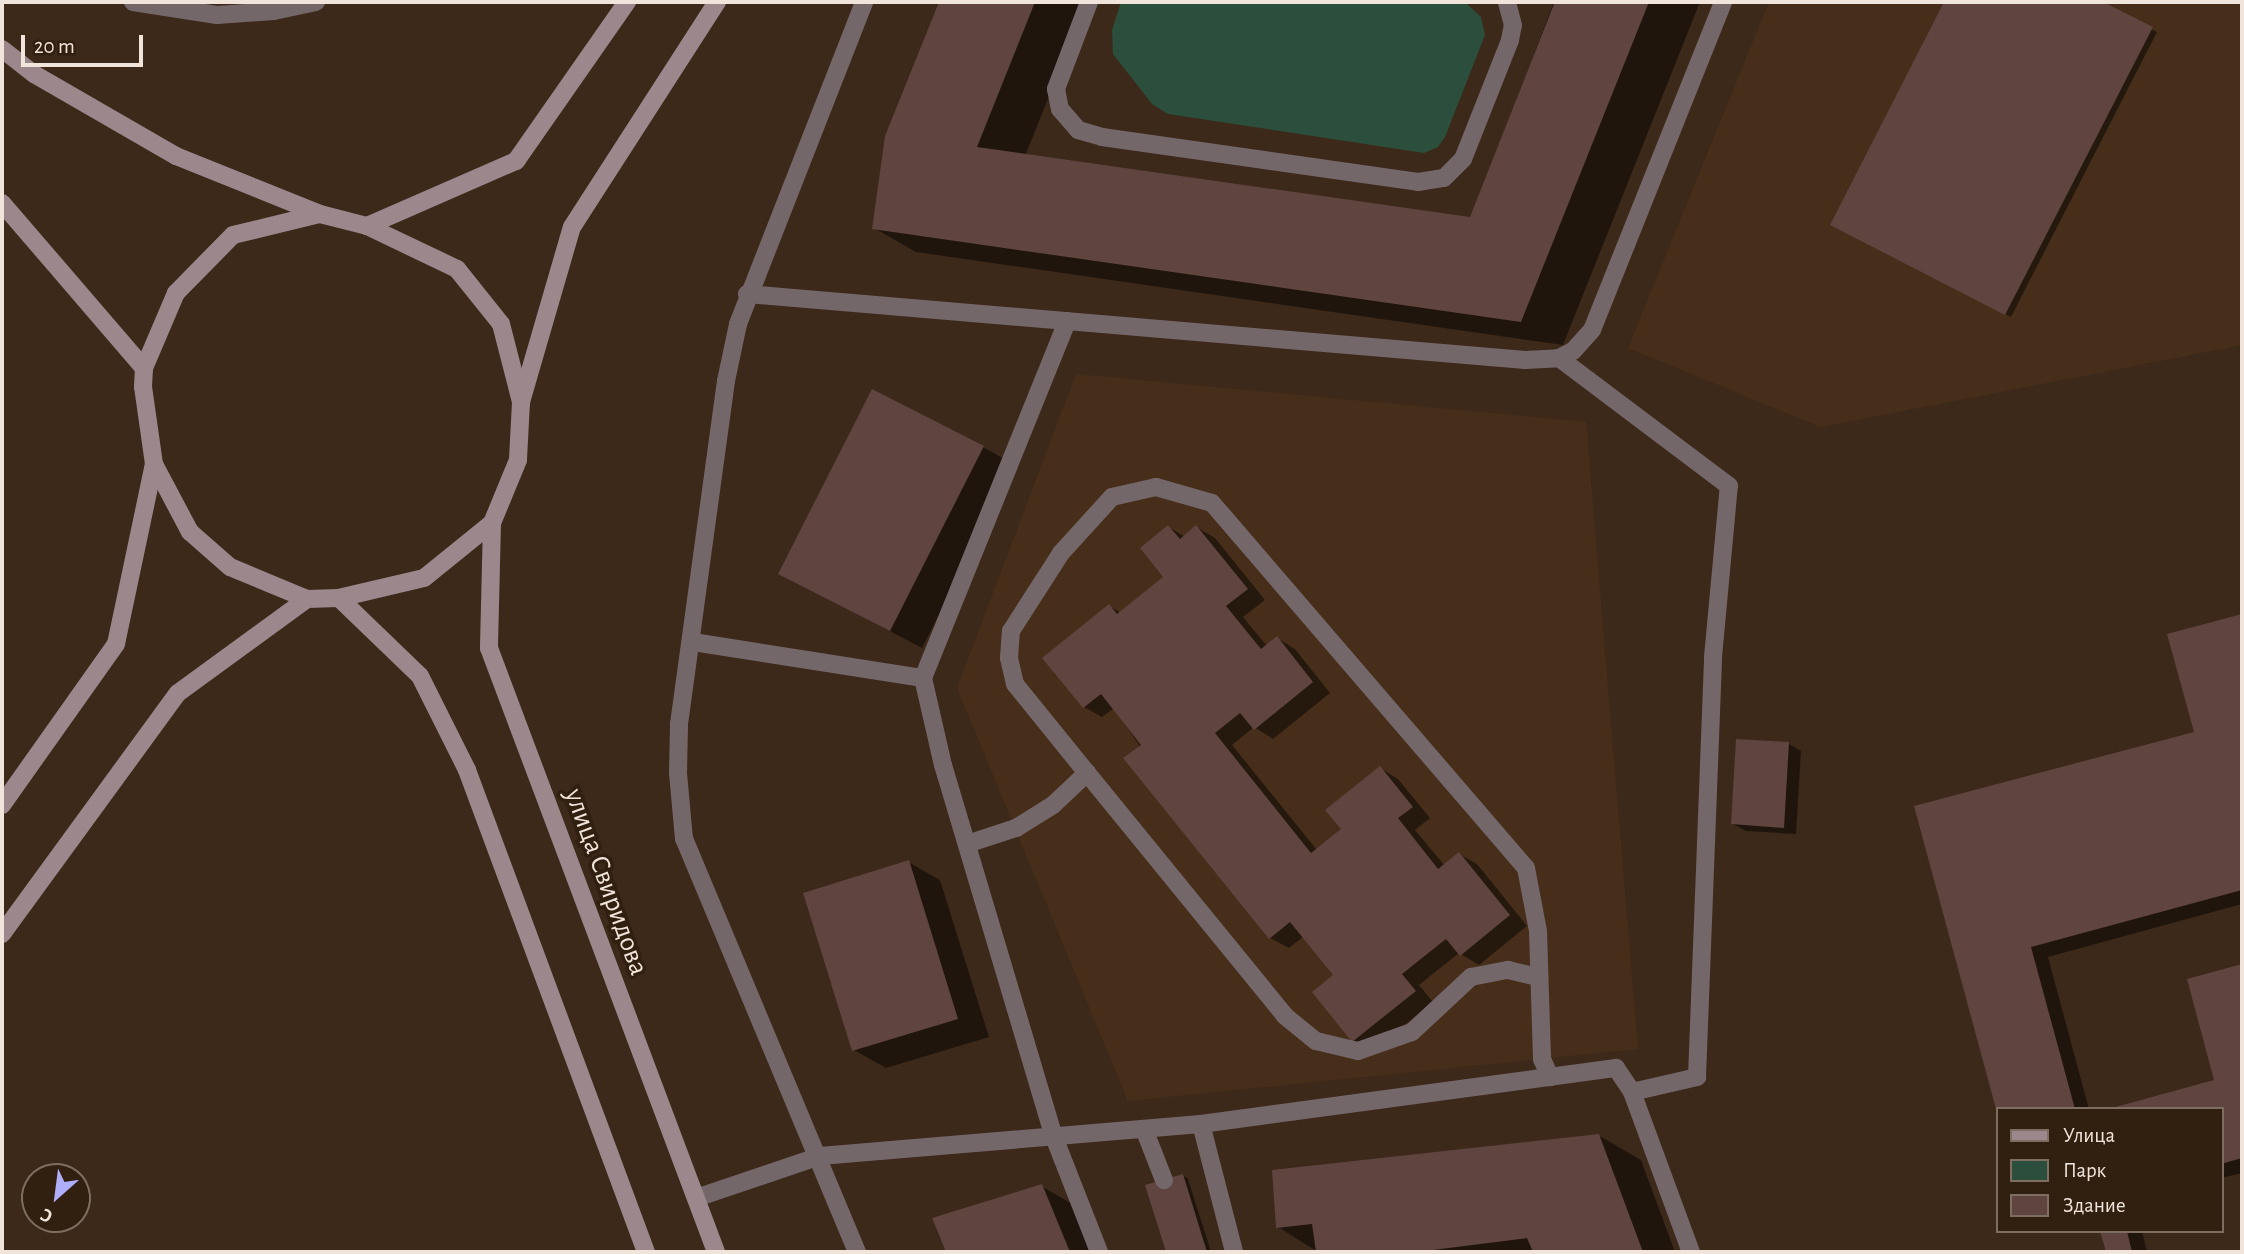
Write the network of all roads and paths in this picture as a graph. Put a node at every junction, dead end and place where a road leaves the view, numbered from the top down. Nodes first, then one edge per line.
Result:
1 (133, 2) edge
2 (316, 2) edge
3 (627, 2) edge
4 (717, 2) edge
5 (864, 2) edge
6 (1089, 2) edge
7 (1507, 2) edge
8 (1723, 2) edge
9 (2, 49) edge
10 (2, 203) edge
11 (320, 214) junction
12 (367, 226) junction
13 (747, 293) junction
14 (1067, 321) junction
15 (1559, 358) junction
16 (144, 368) junction
17 (521, 402) junction
18 (154, 464) junction
19 (492, 523) junction
20 (339, 598) junction
21 (307, 600) junction
22 (693, 642) junction
23 (923, 678) junction
24 (1087, 773) junction
25 (2, 805) edge
26 (967, 844) junction
27 (2, 934) edge
28 (1539, 977) junction
29 (1550, 1077) junction
30 (1632, 1092) junction
31 (1201, 1124) junction
32 (1144, 1129) junction
33 (1054, 1138) junction
34 (820, 1156) junction
35 (1164, 1180) dead end
36 (696, 1198) junction
37 (646, 1252) edge
38 (716, 1252) edge
39 (857, 1252) edge
40 (1099, 1252) edge
41 (1234, 1252) edge
42 (1692, 1252) edge

1 - 2 street
3 - 12 main road
4 - 17 main road
5 - 13 street
6 - 7 street
8 - 15 street
9 - 11 main road
10 - 16 main road
11 - 12 main road
11 - 16 main road
12 - 17 main road
13 - 14 street
13 - 22 street
14 - 15 street
14 - 23 street
15 - 30 street
16 - 18 main road
17 - 19 main road
18 - 21 main road
18 - 25 main road
19 - 20 main road
19 - 36 main road, улица Свиридова
20 - 21 main road
20 - 37 main road
21 - 27 main road
22 - 23 street
22 - 34 street
23 - 26 street
24 - 26 street
24 - 28 street
24 - 28 street
26 - 33 street
28 - 29 street
29 - 30 street
29 - 31 street
30 - 42 street
31 - 32 street
31 - 41 street
32 - 33 street
32 - 35 street
33 - 34 street
33 - 40 street
34 - 36 street
34 - 39 street
36 - 38 main road, улица Свиридова

